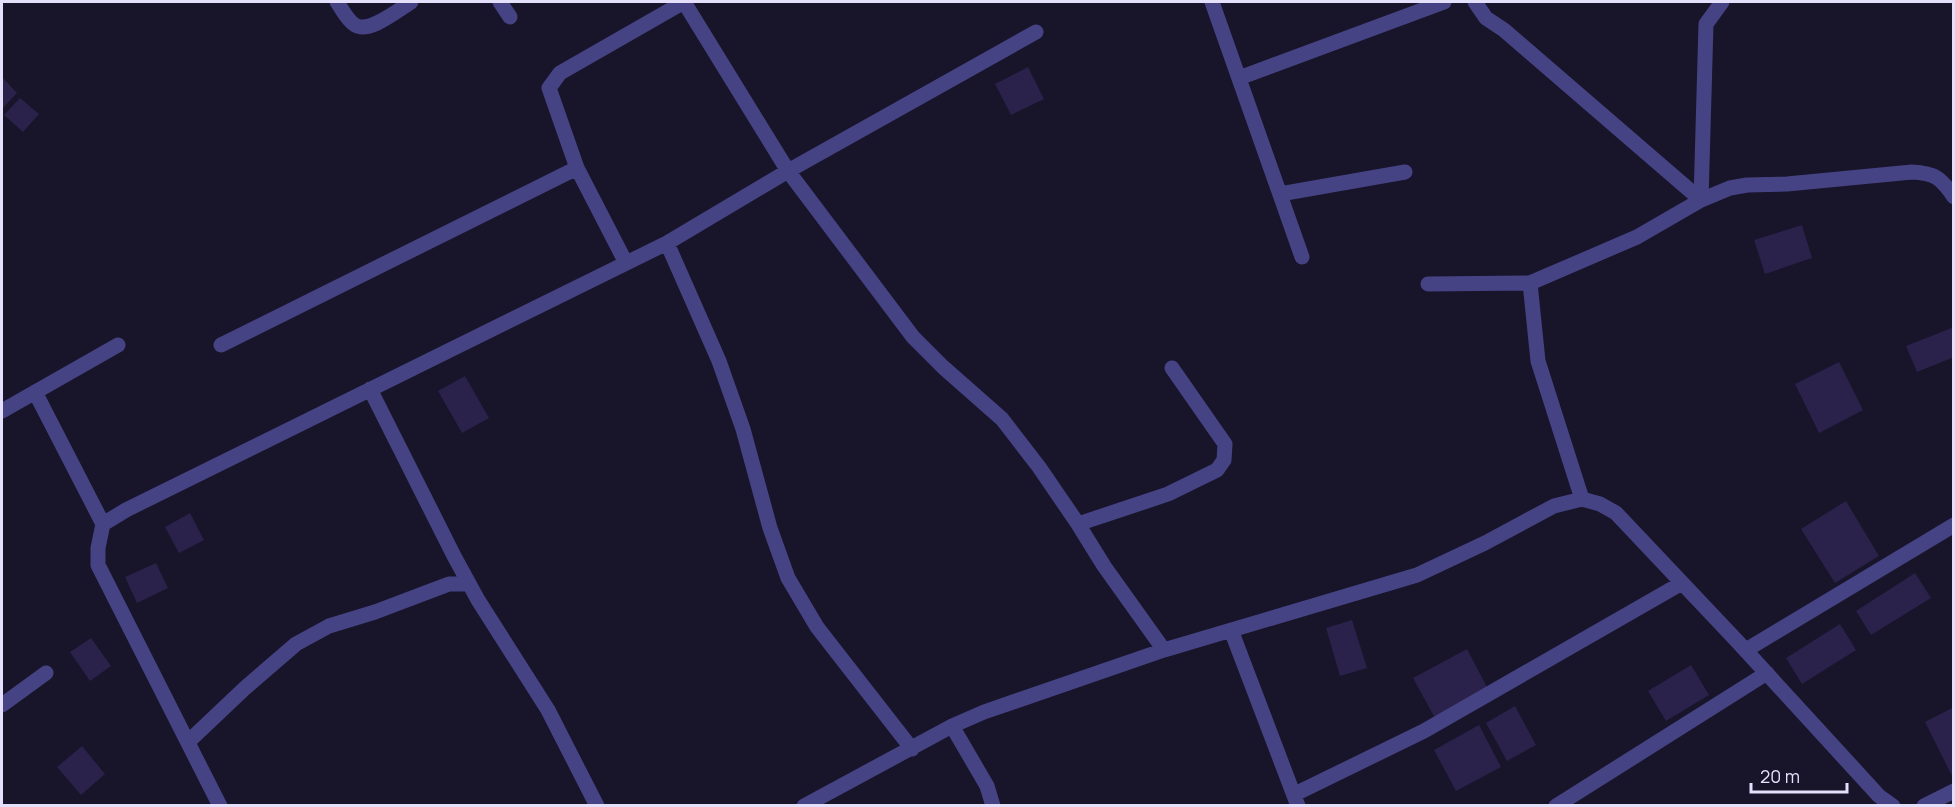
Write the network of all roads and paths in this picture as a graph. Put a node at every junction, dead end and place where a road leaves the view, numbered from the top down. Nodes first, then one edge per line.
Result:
1 (337, 2) edge
2 (411, 2) edge
3 (500, 2) edge
4 (684, 2) edge
5 (1212, 2) edge
6 (1444, 2) edge
7 (1475, 2) edge
8 (1722, 2) edge
9 (510, 17) dead end
10 (1036, 32) dead end
11 (1239, 78) junction
12 (577, 168) junction
13 (788, 171) junction
14 (1405, 172) dead end
15 (1280, 194) junction
16 (1953, 197) edge
17 (1701, 200) junction
18 (666, 243) junction
19 (1302, 257) dead end
20 (626, 262) junction
21 (1530, 283) junction
22 (1428, 284) dead end
23 (118, 345) dead end
24 (221, 345) dead end
25 (1172, 368) dead end
26 (370, 389) junction
27 (35, 392) junction
28 (2, 411) edge
29 (1582, 500) junction
30 (103, 524) junction
31 (1078, 524) junction
32 (1953, 525) edge
33 (1682, 583) junction
34 (469, 584) junction
35 (1231, 630) junction
36 (1164, 650) junction
37 (1746, 651) junction
38 (46, 673) dead end
39 (1767, 673) junction
40 (2, 705) edge
41 (952, 726) junction
42 (188, 742) junction
43 (912, 749) junction
44 (1953, 791) edge
45 (1297, 800) edge
46 (220, 806) edge
47 (597, 806) edge
48 (804, 806) edge
49 (993, 806) edge
50 (1556, 806) edge
51 (1893, 806) edge
52 (1924, 806) edge

1 - 2 street
3 - 9 street
4 - 12 street
4 - 13 street
5 - 11 street
6 - 11 street
7 - 17 street
8 - 17 street
10 - 13 street
11 - 15 street
12 - 20 street
12 - 24 street
13 - 18 street
13 - 31 street
14 - 15 street
15 - 19 street
16 - 17 street
17 - 21 street
18 - 20 street
18 - 43 street
20 - 26 street
21 - 22 street
21 - 29 street
23 - 27 street
25 - 31 street
26 - 30 street
26 - 34 street
27 - 28 street
27 - 30 street
29 - 33 street
29 - 35 street
30 - 42 street
31 - 36 street
32 - 37 street
33 - 37 street
33 - 45 street
34 - 42 street
34 - 47 street
35 - 36 street
35 - 45 street
36 - 41 street
37 - 39 street
38 - 40 street
39 - 50 street
39 - 51 street
41 - 43 street
41 - 49 street
42 - 46 street
43 - 48 street
44 - 52 street

